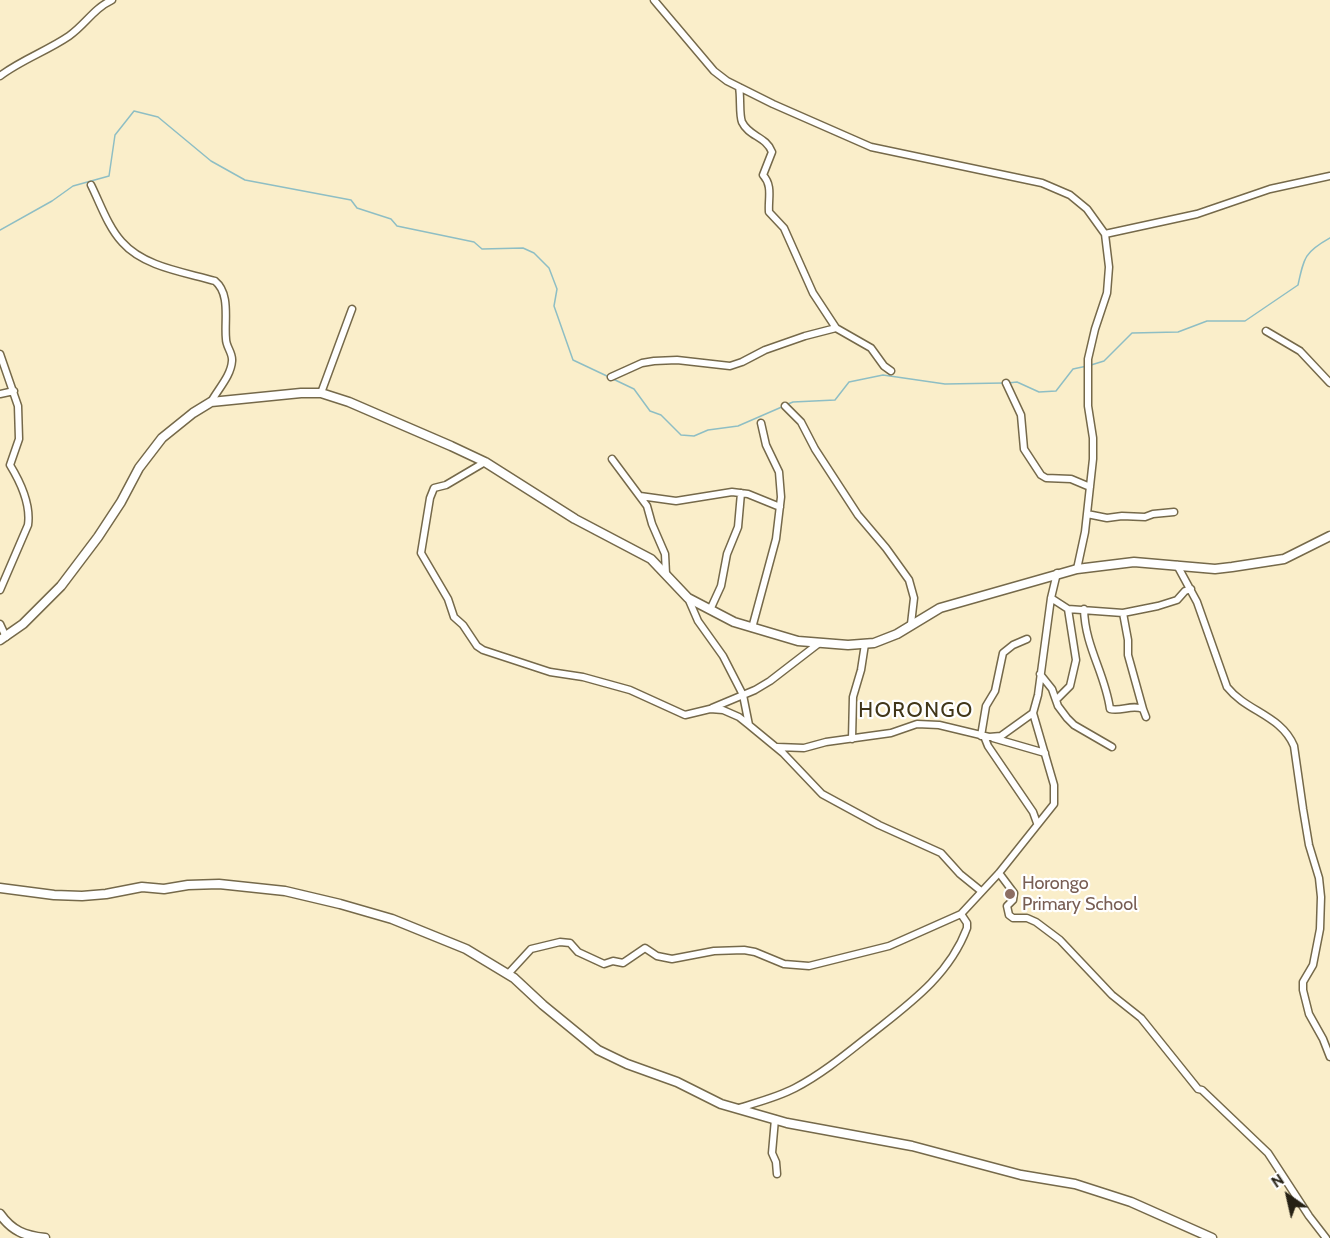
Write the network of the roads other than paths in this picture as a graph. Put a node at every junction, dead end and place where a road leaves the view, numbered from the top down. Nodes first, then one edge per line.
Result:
1 (112, 0) edge
2 (654, 0) edge
3 (0, 76) edge
4 (739, 87) junction
5 (1330, 176) edge
6 (91, 185) dead end
7 (1105, 234) junction
8 (352, 309) dead end
9 (836, 328) junction
10 (1266, 331) dead end
11 (0, 354) edge
12 (891, 371) dead end
13 (611, 376) dead end
14 (1330, 382) edge
15 (1006, 383) dead end
16 (14, 391) junction
17 (321, 393) junction
18 (0, 394) edge
19 (211, 402) junction
20 (785, 406) dead end
21 (761, 423) dead end
22 (612, 459) dead end
23 (485, 462) junction
24 (1090, 487) junction
25 (741, 493) junction
26 (640, 496) junction
27 (780, 507) junction
28 (1174, 512) dead end
29 (1087, 514) junction
30 (1330, 536) edge
31 (1177, 565) junction
32 (1077, 569) junction
33 (1057, 573) junction
34 (666, 574) junction
35 (1191, 589) junction
36 (0, 590) edge
37 (1051, 597) junction
38 (688, 598) junction
39 (1068, 609) junction
40 (1084, 609) junction
41 (710, 610) junction
42 (1124, 613) junction
43 (0, 624) edge
44 (911, 624) junction
45 (752, 628) junction
46 (3, 639) edge
47 (1027, 639) dead end
48 (818, 644) junction
49 (865, 644) junction
50 (1040, 673) junction
51 (742, 695) junction
52 (1056, 700) junction
53 (710, 710) junction
54 (1143, 710) junction
55 (1033, 713) junction
56 (1146, 717) dead end
57 (748, 725) junction
58 (985, 736) junction
59 (852, 739) junction
60 (776, 747) junction
61 (1112, 747) dead end
62 (1045, 753) junction
63 (1037, 823) junction
64 (999, 873) junction
65 (0, 888) edge
66 (981, 891) junction
67 (961, 914) junction
68 (508, 974) junction
69 (1330, 1057) edge
70 (739, 1108) junction
71 (775, 1119) junction
72 (777, 1174) dead end
73 (0, 1214) edge
74 (45, 1238) edge
75 (1212, 1238) edge
76 (1326, 1238) edge

1 - 3 street
2 - 4 street
4 - 7 street
4 - 9 street
5 - 7 street
6 - 19 street
7 - 24 street
8 - 17 street
9 - 12 street
9 - 13 street
10 - 14 street
11 - 16 street
15 - 24 street
16 - 18 street
16 - 36 street
17 - 19 street
17 - 23 street
19 - 46 street
20 - 44 street
21 - 27 street
22 - 26 street
23 - 34 street
23 - 53 street
24 - 29 street
25 - 26 street
25 - 27 street
25 - 41 street
26 - 34 street
27 - 45 street
28 - 29 street
29 - 32 street
30 - 31 street
31 - 32 street
31 - 35 street
32 - 33 street
33 - 37 street
33 - 44 street
34 - 38 street
35 - 42 street
35 - 69 street
37 - 39 street
37 - 50 street
38 - 41 street
38 - 51 street
39 - 40 street
39 - 52 street
40 - 42 street
40 - 54 street
41 - 45 street
42 - 54 street
43 - 46 street
44 - 49 street
45 - 48 street
47 - 58 street
48 - 49 street
48 - 51 street
49 - 59 street
50 - 52 street
50 - 55 street
51 - 53 street
51 - 57 street
52 - 61 street
53 - 57 street
54 - 56 street
55 - 58 street
55 - 62 street
57 - 60 street
58 - 59 street
58 - 62 street
58 - 63 street
59 - 60 street
60 - 66 street
62 - 63 street
63 - 64 street
64 - 66 street
64 - 76 street
65 - 68 street
66 - 67 street
67 - 68 street
67 - 70 street
68 - 70 street
70 - 71 street
71 - 72 street
71 - 75 street
73 - 74 street

